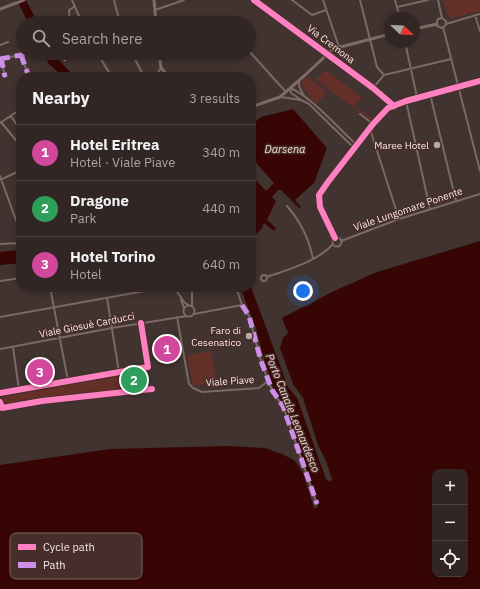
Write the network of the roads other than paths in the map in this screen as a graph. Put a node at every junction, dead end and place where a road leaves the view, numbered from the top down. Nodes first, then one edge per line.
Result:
1 (24, 0) edge
2 (72, 0) edge
3 (114, 0) edge
4 (154, 0) edge
5 (182, 0) edge
6 (254, 0) edge
7 (292, 0) edge
8 (324, 0) edge
9 (360, 0) edge
10 (395, 0) edge
11 (428, 0) edge
12 (438, 0) edge
13 (397, 7) junction
14 (74, 8) junction
15 (0, 9) edge
16 (155, 10) junction
17 (326, 10) junction
18 (398, 12) edge
19 (480, 14) edge
20 (475, 15) junction
21 (69, 16) edge
22 (78, 16) edge
23 (118, 16) edge
24 (155, 16) edge
25 (442, 18) junction
26 (437, 24) junction
27 (446, 24) junction
28 (443, 27) junction
29 (420, 28) edge
30 (480, 31) edge
31 (384, 35) edge
32 (369, 39) junction
33 (8, 42) dead end
34 (0, 45) edge
35 (339, 47) junction
36 (406, 48) edge
37 (327, 54) junction
38 (16, 56) edge
39 (1, 58) edge
40 (256, 59) edge
41 (452, 59) junction
42 (23, 60) edge
43 (101, 60) edge
44 (136, 60) edge
45 (160, 60) edge
46 (161, 68) junction
47 (410, 69) junction
48 (26, 72) edge
49 (109, 72) edge
50 (142, 72) edge
51 (158, 72) edge
52 (165, 72) edge
53 (384, 75) junction
54 (5, 77) dead end
55 (299, 80) junction
56 (480, 81) edge
57 (459, 86) junction
58 (290, 88) junction
59 (373, 88) junction
60 (286, 92) junction
61 (430, 94) junction
62 (280, 97) junction
63 (305, 97) junction
64 (417, 97) junction
65 (301, 100) junction
66 (406, 101) junction
67 (256, 105) edge
68 (394, 106) junction
69 (321, 111) junction
70 (16, 112) edge
71 (318, 114) junction
72 (360, 114) dead end
73 (10, 116) junction
74 (1, 123) edge
75 (16, 124) edge
76 (373, 124) junction
77 (370, 129) junction
78 (16, 140) edge
79 (357, 145) junction
80 (354, 148) junction
81 (480, 171) edge
82 (16, 172) edge
83 (0, 176) edge
84 (1, 180) edge
85 (480, 194) edge
86 (456, 201) junction
87 (287, 206) dead end
88 (430, 210) junction
89 (399, 219) junction
90 (16, 220) edge
91 (335, 238) junction
92 (341, 241) junction
93 (16, 243) edge
94 (0, 244) edge
95 (334, 244) junction
96 (313, 259) junction
97 (267, 277) dead end
98 (16, 279) edge
99 (0, 281) edge
100 (51, 292) edge
101 (140, 292) edge
102 (177, 292) edge
103 (192, 292) edge
104 (238, 292) edge
105 (180, 297) junction
106 (107, 298) junction
107 (188, 305) junction
108 (242, 305) junction
109 (192, 306) junction
110 (54, 307) junction
111 (184, 310) junction
112 (194, 314) junction
113 (187, 316) junction
114 (0, 317) edge
115 (177, 317) junction
116 (141, 323) junction
117 (112, 328) junction
118 (60, 338) junction
119 (13, 347) junction
120 (0, 349) edge
121 (119, 372) junction
122 (68, 381) junction
123 (268, 382) junction
124 (19, 390) junction
125 (0, 393) edge
126 (316, 504) dead end

1 - 15 street
2 - 14 street
3 - 23 street
4 - 16 street
5 - 16 street
6 - 37 street, Via Cremona
7 - 17 street
8 - 17 street
9 - 32 street
10 - 13 street
11 - 13 street
12 - 25 street
13 - 18 street
14 - 21 street
14 - 22 street
16 - 24 street
17 - 35 street
19 - 20 street
20 - 27 street
20 - 30 street
25 - 26 street
25 - 27 street
26 - 28 street
26 - 29 street
27 - 28 street
28 - 41 street
31 - 32 street
32 - 35 street
32 - 53 street
33 - 34 street
35 - 37 street
36 - 47 street
37 - 55 street
37 - 59 street, Via Cremona
38 - 39 street
39 - 54 street
40 - 60 street
41 - 47 street
41 - 57 street
42 - 48 street
43 - 49 street
44 - 50 street
45 - 46 street
46 - 51 street
46 - 52 street
47 - 53 street
47 - 64 street
53 - 59 street
55 - 58 street
55 - 63 street
56 - 57 street
57 - 61 street
57 - 81 street
58 - 60 street
58 - 63 street
58 - 65 street
59 - 68 street, Via Cremona
60 - 62 street
61 - 64 street
61 - 86 street
62 - 65 street
62 - 67 street
63 - 69 street
64 - 66 street
65 - 71 street
66 - 68 street
66 - 88 street
68 - 76 street
69 - 71 street
69 - 79 street
70 - 73 street
71 - 80 street
72 - 76 street
73 - 74 street
73 - 75 street
74 - 78 street
76 - 77 street
77 - 79 street
77 - 89 street
79 - 80 street
80 - 91 street
82 - 84 street
83 - 84 street
84 - 90 street
85 - 86 street, Viale Lungomare Ponente
86 - 88 street, Viale Lungomare Ponente
87 - 96 street
88 - 89 street, Viale Lungomare Ponente
89 - 92 street, Viale Lungomare Ponente
91 - 92 street
91 - 95 street
92 - 95 street, Viale Lungomare Ponente
93 - 94 street
95 - 96 street, Viale Lungomare Ponente
96 - 97 street, Viale Lungomare Ponente
98 - 99 street
100 - 110 street
101 - 106 street
102 - 105 street
103 - 109 street
104 - 108 street
105 - 107 street
105 - 111 street
106 - 110 street
106 - 117 street
107 - 109 street
107 - 111 street
108 - 112 street
108 - 123 street
109 - 112 street
110 - 114 street
110 - 118 street
111 - 113 street
111 - 115 street
112 - 113 street
113 - 115 street, Viale Giosuè Carducci
115 - 116 street, Viale Giosuè Carducci
115 - 123 street, Viale Piave
116 - 117 street, Viale Giosuè Carducci
116 - 121 street
117 - 118 street, Viale Giosuè Carducci
117 - 121 street
118 - 119 street, Viale Giosuè Carducci
118 - 122 street
119 - 120 street, Viale Giosuè Carducci
119 - 124 street
121 - 122 street
122 - 124 street
123 - 126 street
124 - 125 street

